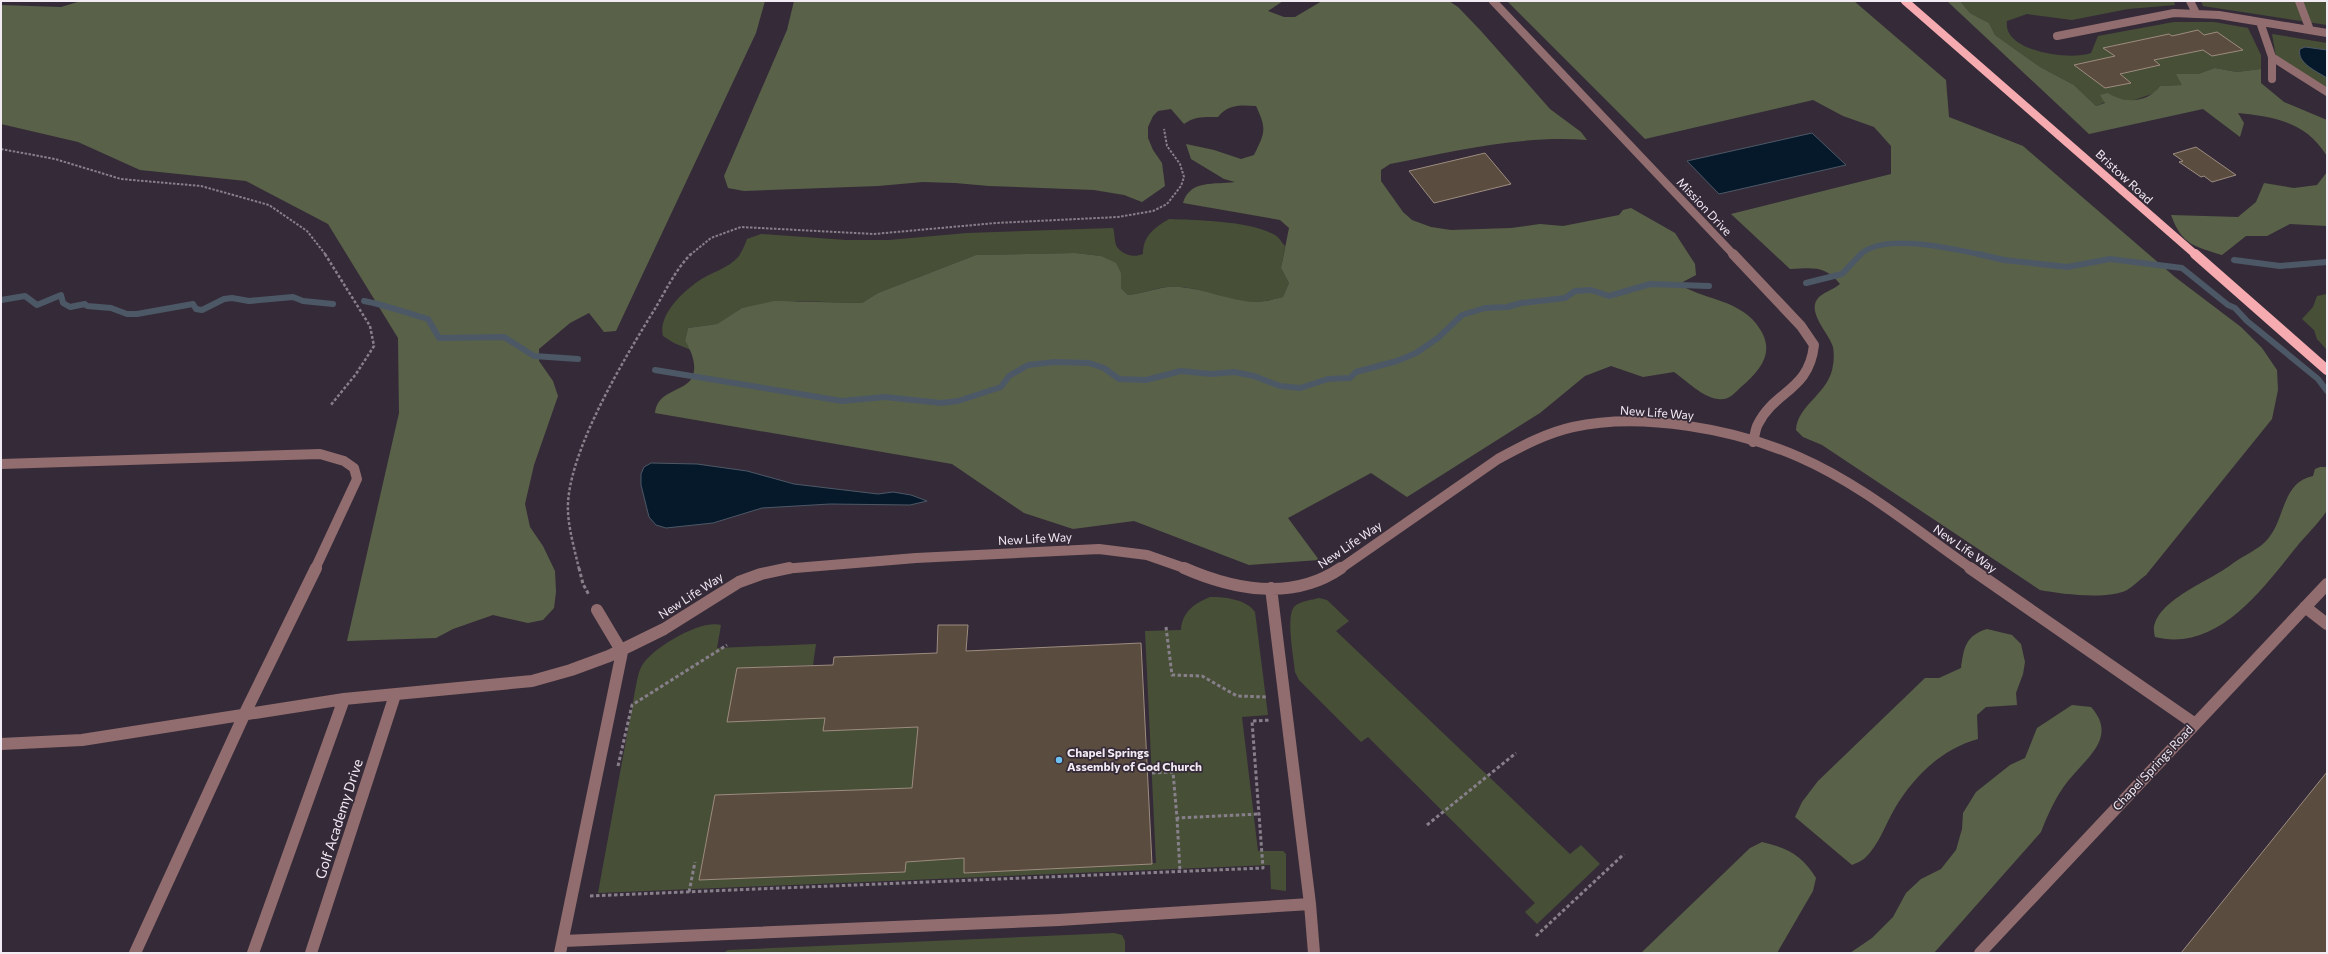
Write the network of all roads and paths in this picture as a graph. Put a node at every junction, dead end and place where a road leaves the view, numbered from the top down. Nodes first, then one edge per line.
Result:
1 (1493, 1) edge
2 (1905, 1) edge
3 (2190, 1) edge
4 (2299, 1) edge
5 (2196, 13) junction
6 (2260, 22) junction
7 (2310, 30) junction
8 (2327, 33) edge
9 (2056, 36) dead end
10 (2272, 57) junction
11 (2272, 79) dead end
12 (2327, 92) edge
13 (1164, 129) dead end
14 (1, 149) edge
15 (2327, 370) edge
16 (330, 406) dead end
17 (1753, 442) junction
18 (1, 464) edge
19 (2327, 584) edge
20 (1270, 588) junction
21 (2305, 607) junction
22 (597, 610) joint
23 (2327, 624) edge
24 (1166, 627) dead end
25 (727, 645) dead end
26 (622, 652) junction
27 (395, 695) junction
28 (1284, 696) junction
29 (344, 699) junction
30 (245, 713) junction
31 (1287, 719) junction
32 (2195, 724) junction
33 (1, 744) edge
34 (1516, 753) dead end
35 (1152, 773) dead end
36 (616, 774) dead end
37 (1259, 814) junction
38 (1178, 818) junction
39 (1427, 825) dead end
40 (1624, 854) dead end
41 (695, 862) dead end
42 (1180, 872) junction
43 (591, 888) dead end
44 (689, 892) junction
45 (1310, 904) junction
46 (1536, 936) dead end
47 (562, 947) edge
48 (135, 953) edge
49 (253, 953) edge
50 (311, 953) edge
51 (1314, 953) edge
52 (1980, 953) edge

1 - 17 street, Mission Drive
2 - 15 main road, Bristow Road
3 - 5 street
4 - 7 street
5 - 6 street
5 - 9 street
6 - 7 street
6 - 10 street
7 - 8 street
10 - 11 street
10 - 12 street
13 - 22 path
14 - 16 path
17 - 20 street, New Life Way
17 - 32 street, New Life Way
18 - 30 street
19 - 21 street, Chapel Springs Road
20 - 26 street, New Life Way
20 - 28 street
21 - 23 street
21 - 32 street, Chapel Springs Road
22 - 26 street
24 - 28 path
25 - 36 path
26 - 27 street, New Life Way
26 - 47 street
27 - 29 street, New Life Way
27 - 50 street, Golf Academy Drive
28 - 31 street
29 - 30 street, New Life Way
29 - 49 street
30 - 33 street, New Life Way
30 - 48 street
31 - 37 path
31 - 45 street
32 - 52 street, Chapel Springs Road
34 - 39 path
35 - 38 path
37 - 38 path
37 - 42 path
38 - 42 path
40 - 46 path
41 - 44 path
42 - 44 path
43 - 44 path
45 - 47 street
45 - 51 street

